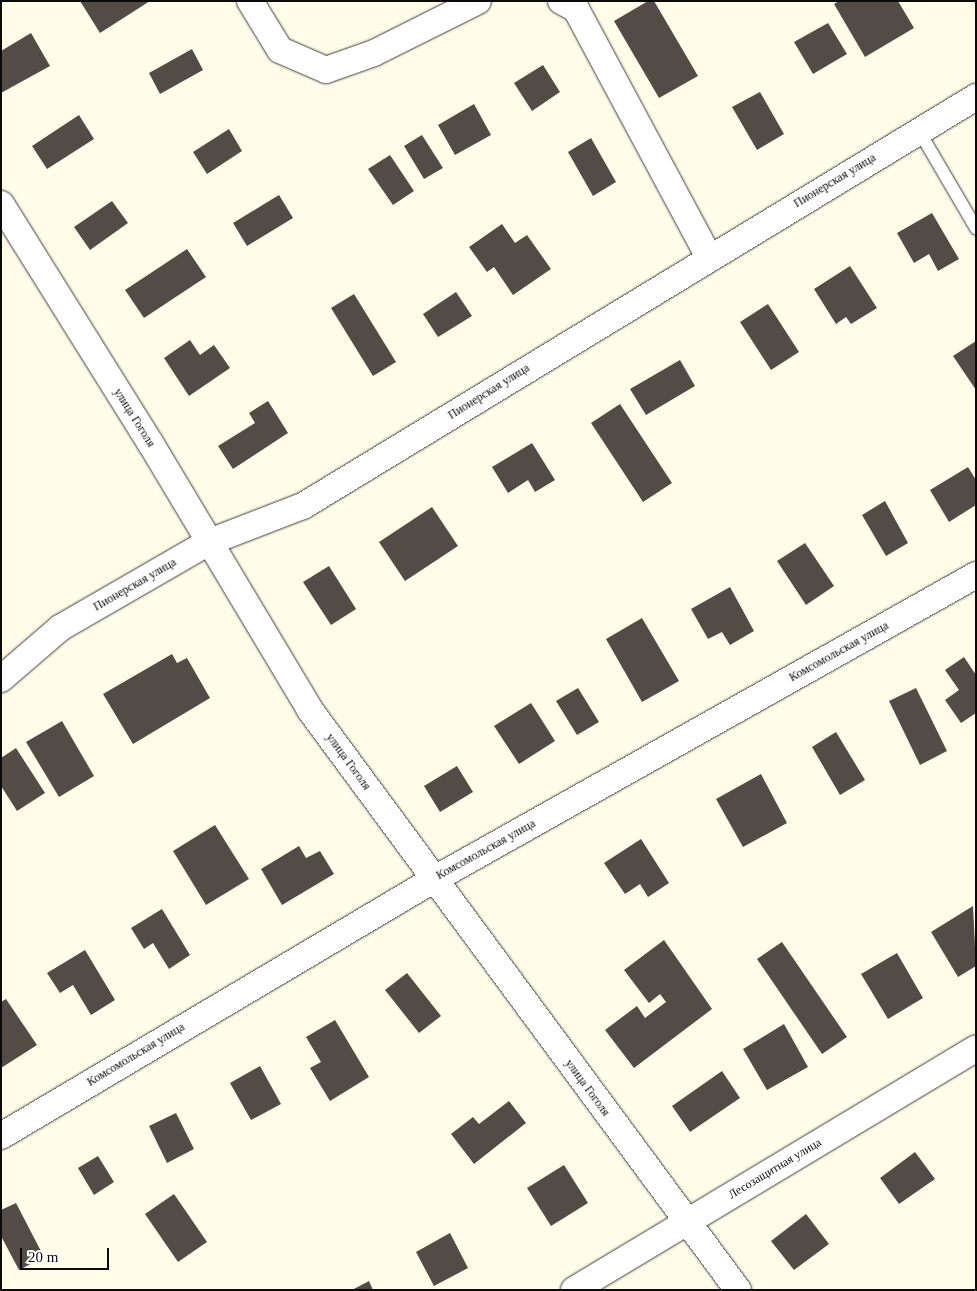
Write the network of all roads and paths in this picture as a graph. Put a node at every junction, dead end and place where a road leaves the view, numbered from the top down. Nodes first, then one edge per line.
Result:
1 (250, 1) edge
2 (478, 1) edge
3 (572, 4) edge
4 (976, 97) edge
5 (919, 131) junction
6 (1, 204) edge
7 (976, 228) edge
8 (709, 257) junction
9 (207, 543) junction
10 (976, 575) edge
11 (1, 679) edge
12 (433, 880) junction
13 (976, 1048) edge
14 (1, 1136) edge
15 (685, 1223) junction
16 (574, 1290) edge
17 (738, 1290) edge

1 - 2 street
3 - 8 street
4 - 5 street, Пионерская улица
5 - 7 lane
5 - 8 street, Пионерская улица
6 - 9 street, улица Гоголя
8 - 9 street, Пионерская улица
9 - 11 street, Пионерская улица
9 - 12 street, улица Гоголя
10 - 12 street, Комсомольская улица
12 - 14 street, Комсомольская улица
12 - 15 street, улица Гоголя
13 - 15 street, Лесозащитная улица
15 - 16 street, Лесозащитная улица
15 - 17 street, улица Гоголя

